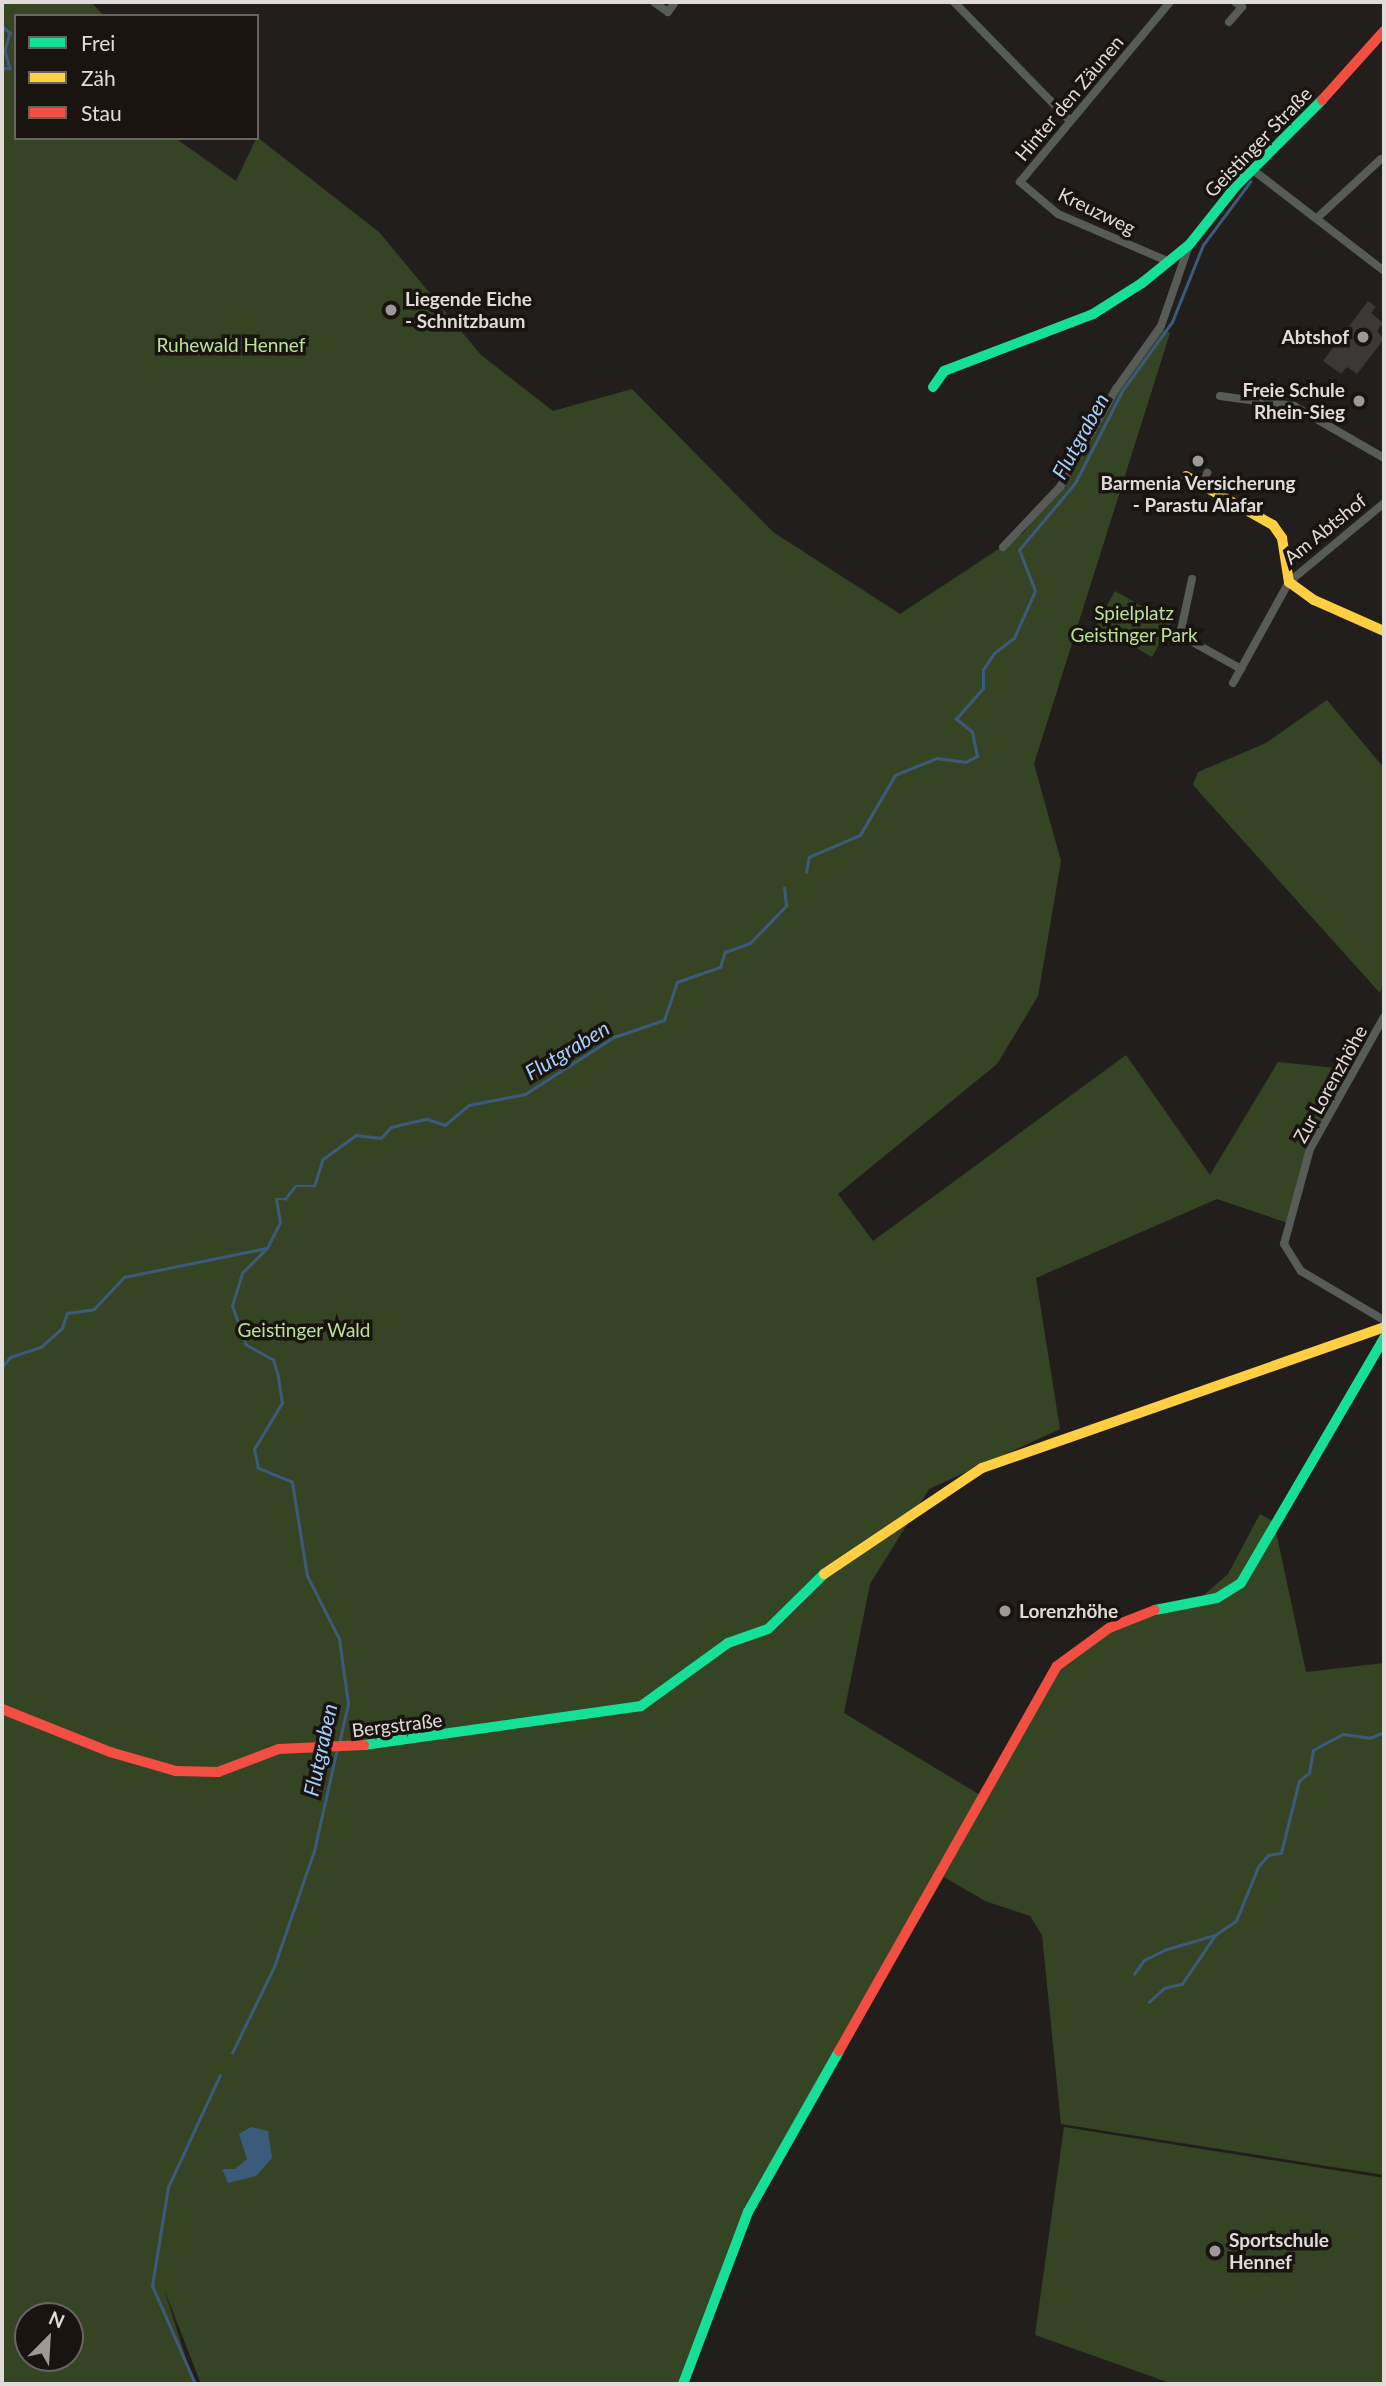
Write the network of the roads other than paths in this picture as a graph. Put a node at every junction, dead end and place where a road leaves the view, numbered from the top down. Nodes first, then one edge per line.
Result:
1 (654, 2) edge
2 (675, 2) edge
3 (954, 2) edge
4 (1170, 2) edge
5 (1241, 4) edge
6 (1229, 22) dead end
7 (1384, 31) edge
8 (1070, 121) junction
9 (1381, 159) dead end
10 (1253, 170) junction
11 (1020, 182) joint
12 (1317, 218) junction
13 (1189, 245) junction
14 (1165, 260) junction
15 (1384, 271) edge
16 (933, 387) dead end
17 (1220, 396) dead end
18 (1384, 458) edge
19 (1186, 476) dead end
20 (1384, 503) edge
21 (1003, 547) dead end
22 (1192, 579) dead end
23 (1289, 582) junction
24 (1384, 631) edge
25 (1241, 669) junction
26 (1233, 683) dead end
27 (1384, 1017) edge
28 (1384, 1320) edge
29 (1384, 1327) edge
30 (1384, 1338) edge
31 (2, 1709) edge
32 (683, 2384) edge

1 - 2 street
3 - 8 street
4 - 8 street, Hinter den Zäunen
5 - 6 street
7 - 10 street, Geistinger Straße
8 - 11 street, Hinter den Zäunen
9 - 12 street
10 - 12 street
10 - 13 street, Geistinger Straße
11 - 14 street, Kreuzweg
12 - 15 street
13 - 14 street, Geistinger Straße
13 - 21 street
14 - 16 street, Geistinger Straße
17 - 18 street
19 - 23 street, Am Abtshof
20 - 23 street, Am Abtshof
22 - 25 street
23 - 24 street, Am Abtshof
23 - 25 street, Am Abtshof
25 - 26 street, Am Abtshof
27 - 28 street, Zur Lorenzhöhe
29 - 31 street, Bergstraße
30 - 32 street

